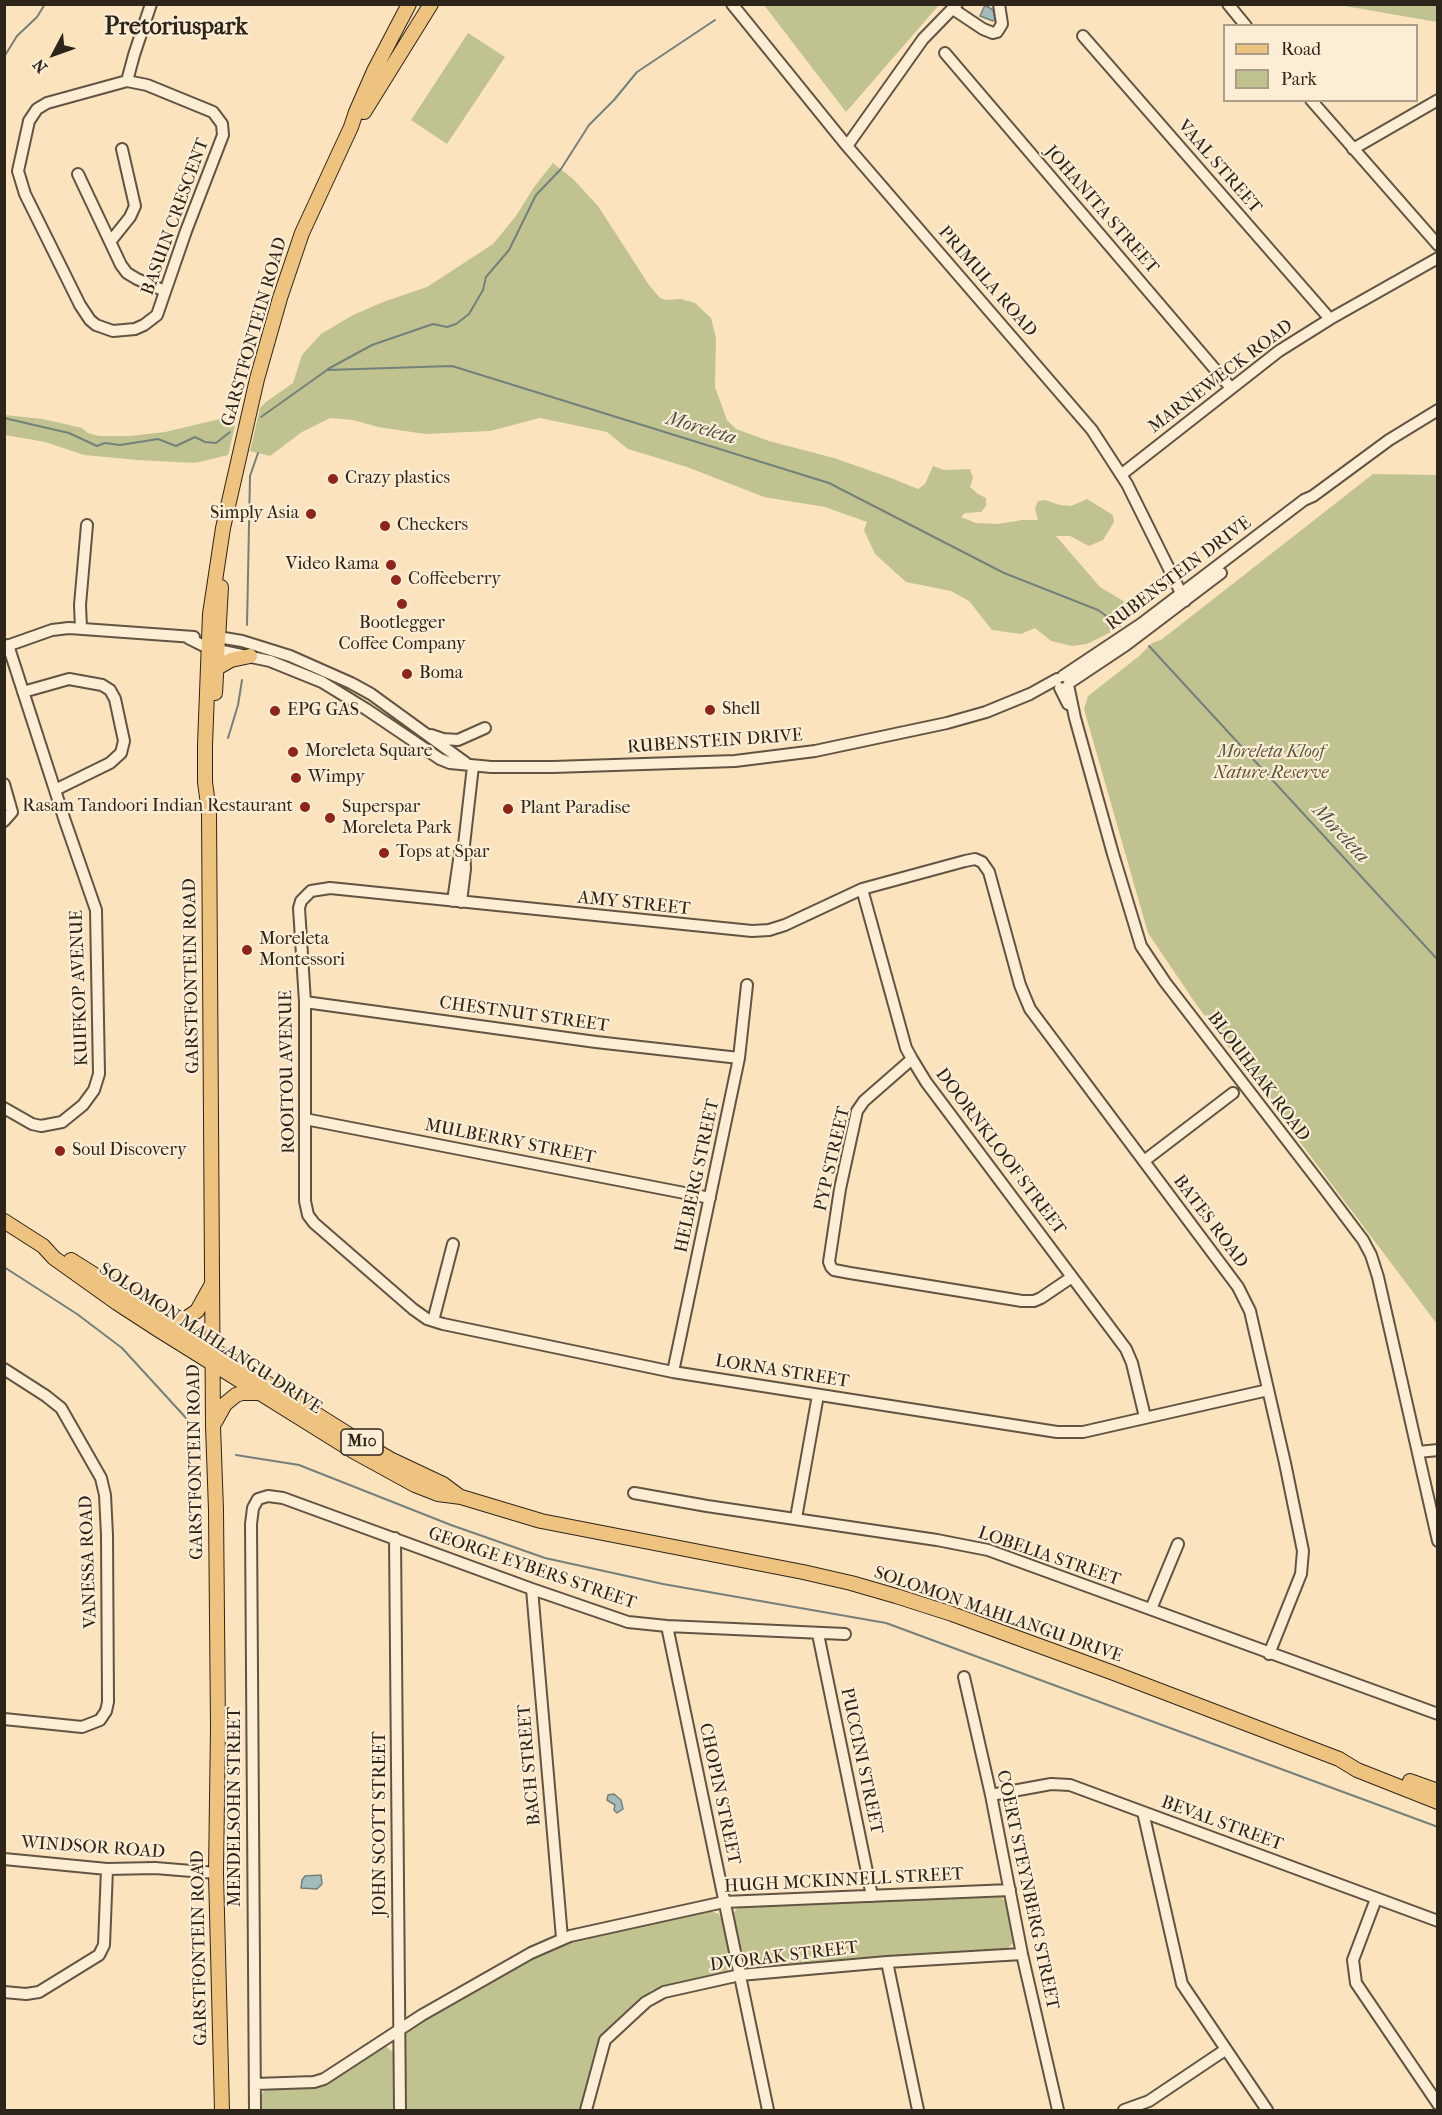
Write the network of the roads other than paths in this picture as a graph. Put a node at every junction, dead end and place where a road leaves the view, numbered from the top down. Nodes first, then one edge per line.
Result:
1 (151, 4) edge
2 (410, 4) edge
3 (431, 4) edge
4 (732, 4) edge
5 (999, 4) edge
6 (1228, 4) edge
7 (955, 7) edge
8 (1244, 24) edge
9 (1083, 36) dead end
10 (945, 53) dead end
11 (127, 81) junction
12 (1437, 100) edge
13 (1313, 102) edge
14 (351, 128) junction
15 (848, 146) junction
16 (1353, 149) junction
17 (122, 150) dead end
18 (78, 174) dead end
19 (124, 224) junction
20 (102, 226) junction
21 (110, 242) junction
22 (1437, 245) edge
23 (1437, 258) edge
24 (165, 291) junction
25 (1330, 319) junction
26 (1232, 388) junction
27 (1436, 413) edge
28 (1122, 474) junction
29 (87, 525) dead end
30 (1183, 598) junction
31 (81, 628) junction
32 (213, 642) junction
33 (6, 646) edge
34 (250, 656) junction
35 (217, 668) junction
36 (1063, 683) junction
37 (23, 692) junction
38 (485, 728) dead end
39 (420, 730) junction
40 (470, 764) junction
41 (4, 784) edge
42 (55, 790) junction
43 (209, 812) junction
44 (4, 821) edge
45 (965, 861) joint
46 (862, 889) junction
47 (457, 901) junction
48 (299, 908) joint
49 (747, 985) dead end
50 (305, 1002) junction
51 (739, 1058) junction
52 (912, 1059) junction
53 (1233, 1093) dead end
54 (4, 1108) edge
55 (305, 1119) junction
56 (1144, 1161) junction
57 (710, 1198) junction
58 (4, 1221) edge
59 (322, 1230) joint
60 (453, 1244) dead end
61 (43, 1246) junction
62 (1072, 1276) junction
63 (213, 1281) junction
64 (165, 1319) junction
65 (434, 1321) junction
66 (213, 1348) junction
67 (213, 1365) junction
68 (4, 1369) edge
69 (673, 1372) junction
70 (1268, 1390) junction
71 (258, 1393) junction
72 (818, 1395) junction
73 (1145, 1417) junction
74 (213, 1426) junction
75 (1437, 1450) edge
76 (1418, 1452) junction
77 (634, 1493) dead end
78 (461, 1497) junction
79 (255, 1503) joint
80 (796, 1518) junction
81 (395, 1538) junction
82 (1437, 1541) edge
83 (1178, 1544) dead end
84 (532, 1589) junction
85 (1150, 1609) junction
86 (667, 1626) junction
87 (818, 1634) junction
88 (845, 1634) dead end
89 (1269, 1654) junction
90 (964, 1677) dead end
91 (1437, 1714) edge
92 (4, 1719) edge
93 (1339, 1760) junction
94 (1437, 1791) edge
95 (992, 1795) junction
96 (1437, 1802) edge
97 (1143, 1812) junction
98 (4, 1859) edge
99 (107, 1869) junction
100 (216, 1873) junction
101 (1010, 1890) junction
102 (872, 1896) junction
103 (1376, 1899) junction
104 (724, 1902) junction
105 (1437, 1921) edge
106 (562, 1938) junction
107 (1022, 1954) junction
108 (887, 1962) junction
109 (740, 1975) junction
110 (4, 1992) edge
111 (398, 2030) junction
112 (1225, 2050) junction
113 (255, 2084) junction
114 (1437, 2104) edge
115 (222, 2110) edge
116 (255, 2110) edge
117 (400, 2110) edge
118 (586, 2110) edge
119 (768, 2110) edge
120 (918, 2110) edge
121 (1058, 2110) edge
122 (1130, 2110) edge
123 (1267, 2110) edge

1 - 11 street
2 - 14 main road, GARSTFONTEIN ROAD
3 - 14 main road, GARSTFONTEIN ROAD
4 - 15 street, PRIMULA ROAD
5 - 7 street
6 - 8 street
7 - 15 street
9 - 25 street, VAAL STREET
10 - 26 street, JOHANITA STREET
11 - 24 street, BASUIN CRESCENT
11 - 24 street, BASUIN CRESCENT
12 - 16 street
13 - 16 street
14 - 32 main road, GARSTFONTEIN ROAD
15 - 28 street, PRIMULA ROAD
16 - 22 street
17 - 19 street
18 - 20 street
19 - 20 street
19 - 21 street
20 - 21 street
21 - 24 street
23 - 25 street, MARNEWECK ROAD
25 - 26 street, MARNEWECK ROAD
26 - 28 street, MARNEWECK ROAD
27 - 30 street, RUBENSTEIN DRIVE
28 - 30 street, PRIMULA ROAD
29 - 31 street
30 - 36 street, RUBENSTEIN DRIVE
31 - 32 street
31 - 33 street
32 - 34 street, RUBENSTEIN DRIVE
32 - 35 main road, GARSTFONTEIN ROAD
32 - 39 street
32 - 43 main road, GARSTFONTEIN ROAD
33 - 37 street, KUIFKOP AVENUE
34 - 35 main road
34 - 40 street, RUBENSTEIN DRIVE
35 - 43 main road, GARSTFONTEIN ROAD
36 - 40 street, RUBENSTEIN DRIVE
36 - 76 street, BLOUHAAK ROAD
37 - 42 street, KUIFKOP AVENUE
37 - 42 street
38 - 39 street
39 - 40 street
40 - 47 street
41 - 44 street
42 - 54 street, KUIFKOP AVENUE
43 - 63 main road, GARSTFONTEIN ROAD
45 - 46 street, AMY STREET
45 - 56 street, BATES ROAD
46 - 47 street, AMY STREET
46 - 52 street, DOORNKLOOF STREET
47 - 48 street, AMY STREET
48 - 50 street, ROOITOU AVENUE
49 - 51 street, HELBERG STREET
50 - 51 street, CHESTNUT STREET
50 - 55 street, ROOITOU AVENUE
51 - 57 street, HELBERG STREET
52 - 62 street, DOORNKLOOF STREET
52 - 62 street, PYP STREET
53 - 56 street
55 - 57 street, MULBERRY STREET
55 - 59 street, ROOITOU AVENUE
56 - 70 street, BATES ROAD
57 - 69 street, HELBERG STREET
58 - 61 main road, SOLOMON MAHLANGU DRIVE
59 - 65 street, LORNA STREET
60 - 65 street
61 - 64 main road, SOLOMON MAHLANGU DRIVE
61 - 67 main road, SOLOMON MAHLANGU DRIVE
62 - 73 street, DOORNKLOOF STREET
63 - 64 main road
63 - 66 main road, GARSTFONTEIN ROAD
64 - 66 main road, SOLOMON MAHLANGU DRIVE
65 - 69 street, LORNA STREET
66 - 67 main road, GARSTFONTEIN ROAD
66 - 78 main road, SOLOMON MAHLANGU DRIVE / M10
67 - 71 main road, SOLOMON MAHLANGU DRIVE / M10
67 - 74 main road, GARSTFONTEIN ROAD
68 - 92 street, VANESSA ROAD
69 - 72 street, LORNA STREET
70 - 73 street, LORNA STREET
70 - 89 street, BATES ROAD
71 - 74 main road
71 - 78 main road, SOLOMON MAHLANGU DRIVE / M10
72 - 73 street, LORNA STREET
72 - 80 street
74 - 100 main road, GARSTFONTEIN ROAD
75 - 76 street
76 - 82 street, BLOUHAAK ROAD
77 - 80 street, LOBELIA STREET
78 - 93 main road, SOLOMON MAHLANGU DRIVE
79 - 81 street, GEORGE EYBERS STREET
79 - 113 street, MENDELSOHN STREET
80 - 85 street, LOBELIA STREET
81 - 84 street, GEORGE EYBERS STREET
81 - 111 street, JOHN SCOTT STREET
83 - 85 street
84 - 86 street, GEORGE EYBERS STREET
84 - 106 street, BACH STREET
85 - 89 street, LOBELIA STREET
86 - 87 street, GEORGE EYBERS STREET
86 - 104 street, CHOPIN STREET
87 - 88 street, GEORGE EYBERS STREET
87 - 102 street, PUCCINI STREET
89 - 91 street, LOBELIA STREET
90 - 95 street, COERT STEYNBERG STREET
93 - 94 main road, SOLOMON MAHLANGU DRIVE
93 - 96 main road, SOLOMON MAHLANGU DRIVE
95 - 97 street, BEVAL STREET
95 - 101 street, COERT STEYNBERG STREET
97 - 103 street, BEVAL STREET
97 - 112 street
98 - 99 street, WINDSOR ROAD
99 - 100 street, WINDSOR ROAD
99 - 110 street
100 - 115 main road, GARSTFONTEIN ROAD
101 - 102 street, HUGH MCKINNELL STREET
101 - 107 street, COERT STEYNBERG STREET
102 - 104 street, HUGH MCKINNELL STREET
103 - 105 street, BEVAL STREET
103 - 114 street
104 - 106 street, HUGH MCKINNELL STREET
104 - 109 street, CHOPIN STREET
106 - 111 street, HUGH MCKINNELL STREET
107 - 108 street, DVORAK STREET
107 - 121 street, COERT STEYNBERG STREET
108 - 109 street, DVORAK STREET
108 - 120 street
109 - 118 street, DVORAK STREET
109 - 119 street, CHOPIN STREET
111 - 113 street, HUGH MCKINNELL STREET
111 - 117 street, JOHN SCOTT STREET
112 - 122 street
112 - 123 street
113 - 116 street, MENDELSOHN STREET

